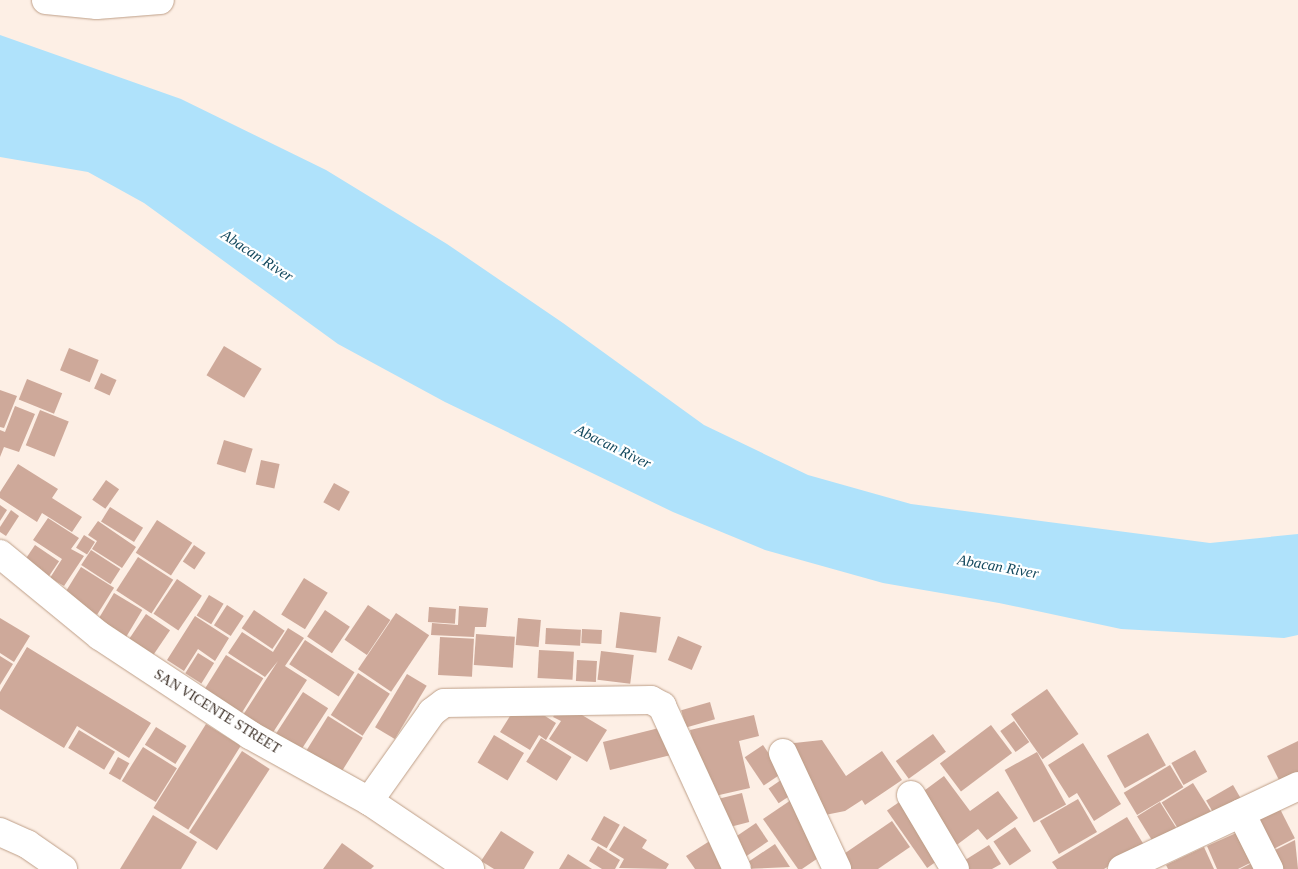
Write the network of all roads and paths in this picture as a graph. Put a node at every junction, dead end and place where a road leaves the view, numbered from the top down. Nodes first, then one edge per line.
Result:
1 (46, 0) edge
2 (160, 0) edge
3 (0, 554) edge
4 (784, 753) dead end
5 (1298, 786) edge
6 (912, 795) dead end
7 (370, 801) junction
8 (1241, 813) junction
9 (0, 832) edge
10 (1158, 861) edge
11 (63, 869) edge
12 (470, 869) edge
13 (738, 869) edge
14 (838, 869) edge
15 (955, 869) edge
16 (1122, 869) edge
17 (1269, 869) edge

1 - 2 street
3 - 7 street, SAN VICENTE STREET
4 - 14 street
5 - 8 street
6 - 15 street
7 - 12 street, SAN VICENTE STREET
7 - 13 street
8 - 10 street
8 - 17 street
9 - 11 street
10 - 16 street

